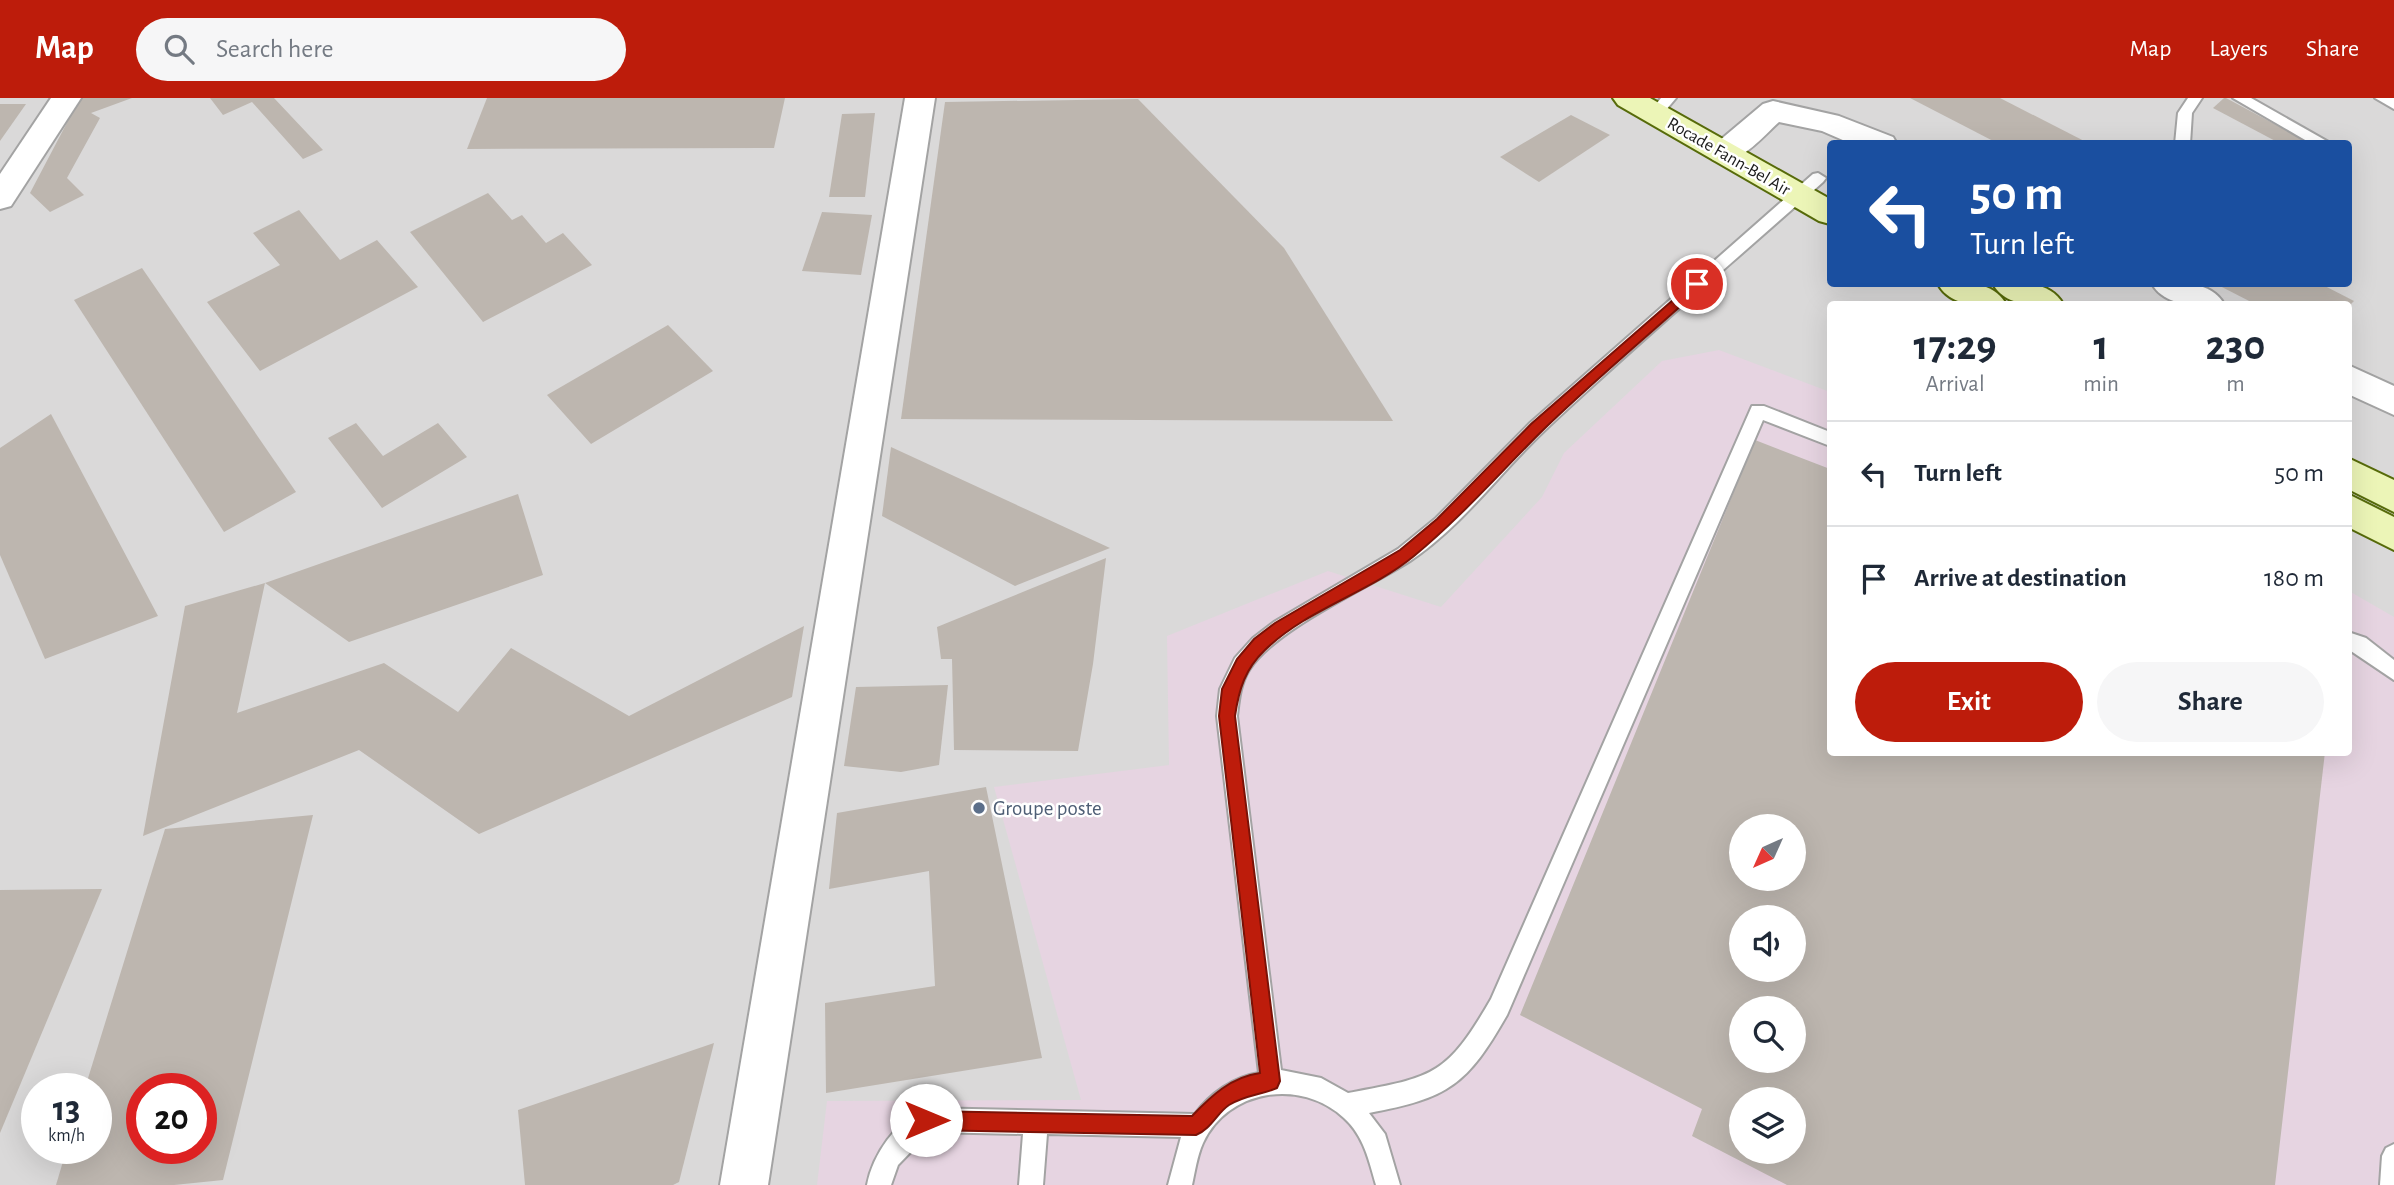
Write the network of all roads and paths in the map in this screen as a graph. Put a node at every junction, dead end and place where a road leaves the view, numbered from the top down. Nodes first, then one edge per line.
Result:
1 (66, 98) edge
2 (920, 98) edge
3 (1628, 98) edge
4 (2194, 98) edge
5 (2240, 98) edge
6 (2382, 98) edge
7 (1666, 103) edge
8 (1775, 104) edge
9 (2394, 104) edge
10 (1872, 140) edge
11 (2182, 140) edge
12 (2318, 140) edge
13 (1733, 144) junction
14 (1815, 186) edge
15 (0, 198) edge
16 (1827, 208) edge
17 (1959, 287) edge
18 (2015, 287) edge
19 (2174, 287) edge
20 (1985, 301) edge
21 (2041, 301) edge
22 (2202, 301) edge
23 (2352, 380) edge
24 (2394, 402) edge
25 (1827, 438) edge
26 (2352, 474) edge
27 (2394, 497) edge
28 (2352, 511) edge
29 (2394, 535) edge
30 (2352, 641) edge
31 (2394, 671) edge
32 (1270, 1081) junction
33 (1348, 1105) junction
34 (1036, 1121) junction
35 (1196, 1126) junction
36 (2394, 1156) edge
37 (744, 1185) edge
38 (879, 1185) edge
39 (1031, 1185) edge
40 (1180, 1185) edge
41 (1388, 1185) edge
42 (2392, 1185) edge

1 - 15 street
2 - 37 street
3 - 7 main road, Rocade Fann-Bel Air
4 - 11 lane
5 - 12 lane
6 - 9 lane
7 - 13 main road, Rocade Fann-Bel Air
8 - 10 street
8 - 13 street
13 - 14 main road, Rocade Fann-Bel Air
14 - 16 main road, Rocade Fann-Bel Air
14 - 32 lane
17 - 20 main road
18 - 21 main road
19 - 22 street
23 - 24 street
25 - 33 lane
26 - 27 main road
28 - 29 main road
30 - 31 lane
32 - 33 lane
32 - 35 lane
33 - 41 lane
34 - 35 lane
34 - 38 lane
34 - 39 lane
35 - 40 lane
36 - 42 lane

